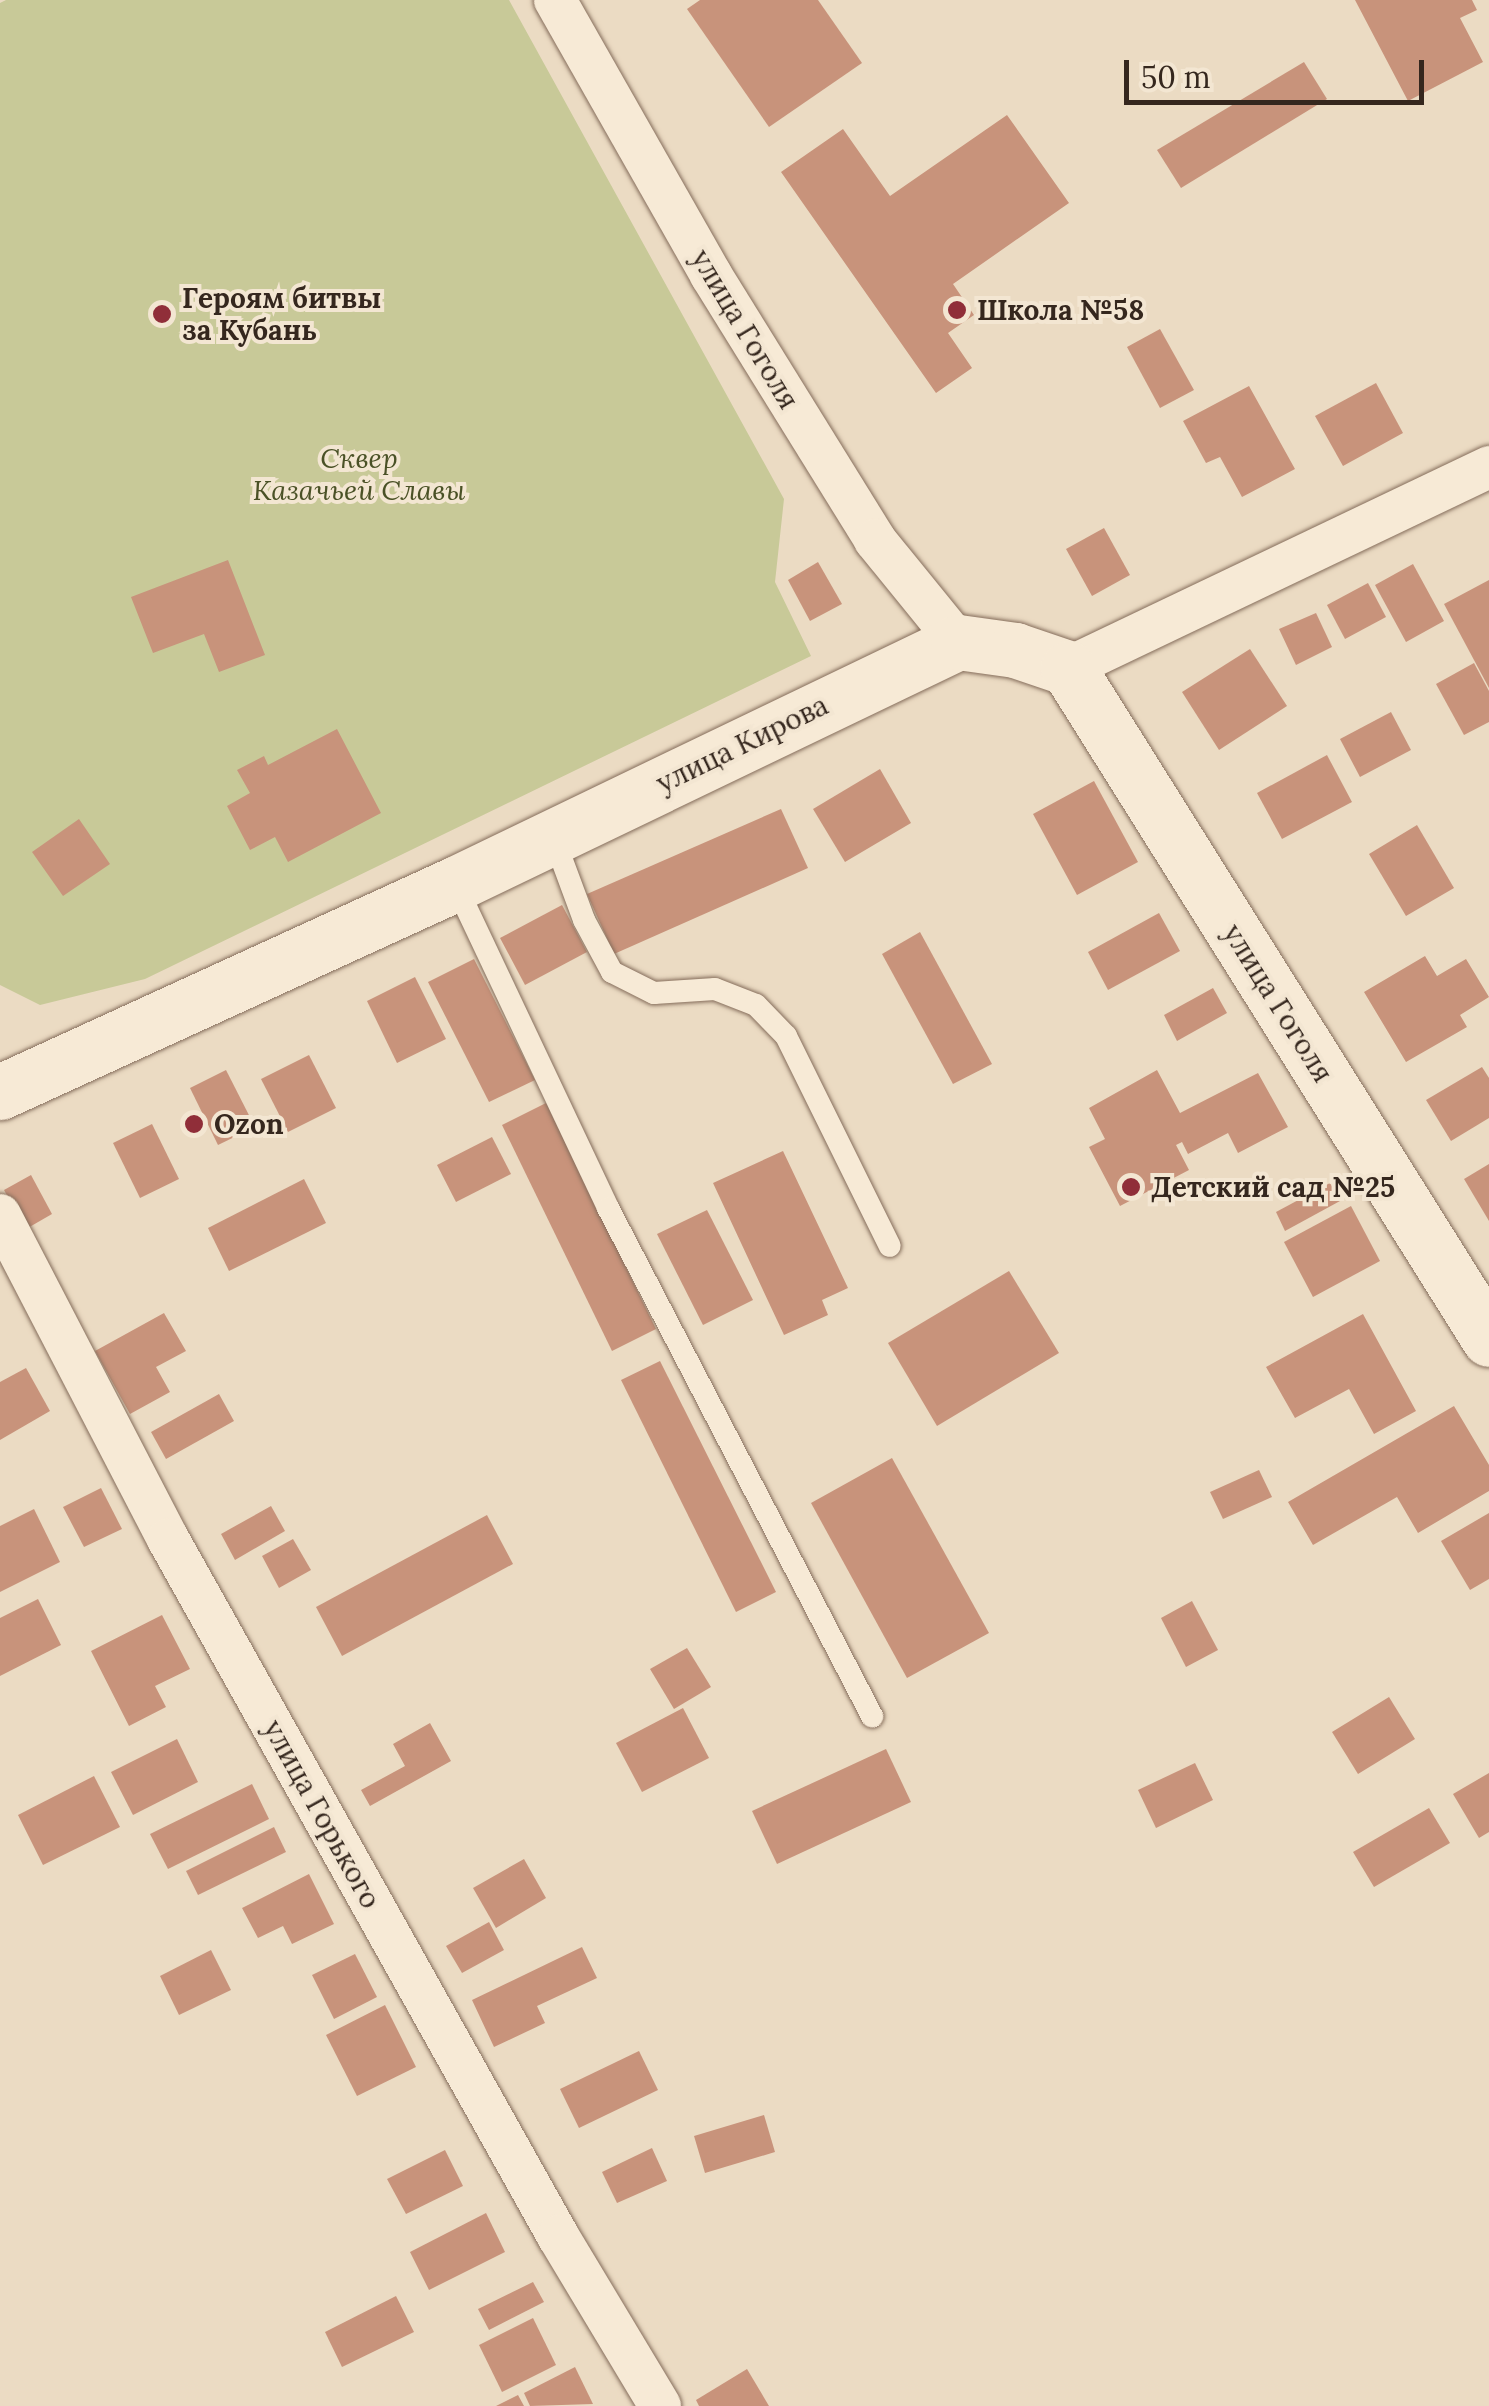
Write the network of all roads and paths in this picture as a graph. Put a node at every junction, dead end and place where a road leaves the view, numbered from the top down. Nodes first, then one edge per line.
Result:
1 (555, 0) edge
2 (1489, 467) edge
3 (958, 642) junction
4 (1068, 668) junction
5 (553, 836) junction
6 (455, 884) junction
7 (0, 1092) edge
8 (0, 1215) edge
9 (890, 1246) dead end
10 (1489, 1338) edge
11 (872, 1716) dead end
12 (660, 2406) edge

1 - 3 street, улица Гоголя
2 - 4 street
3 - 4 main road
3 - 5 main road, улица Кирова
4 - 10 main road, улица Гоголя
5 - 6 main road, улица Кирова
5 - 9 lane
6 - 7 main road, улица Кирова
6 - 11 lane
8 - 12 street, улица Горького

